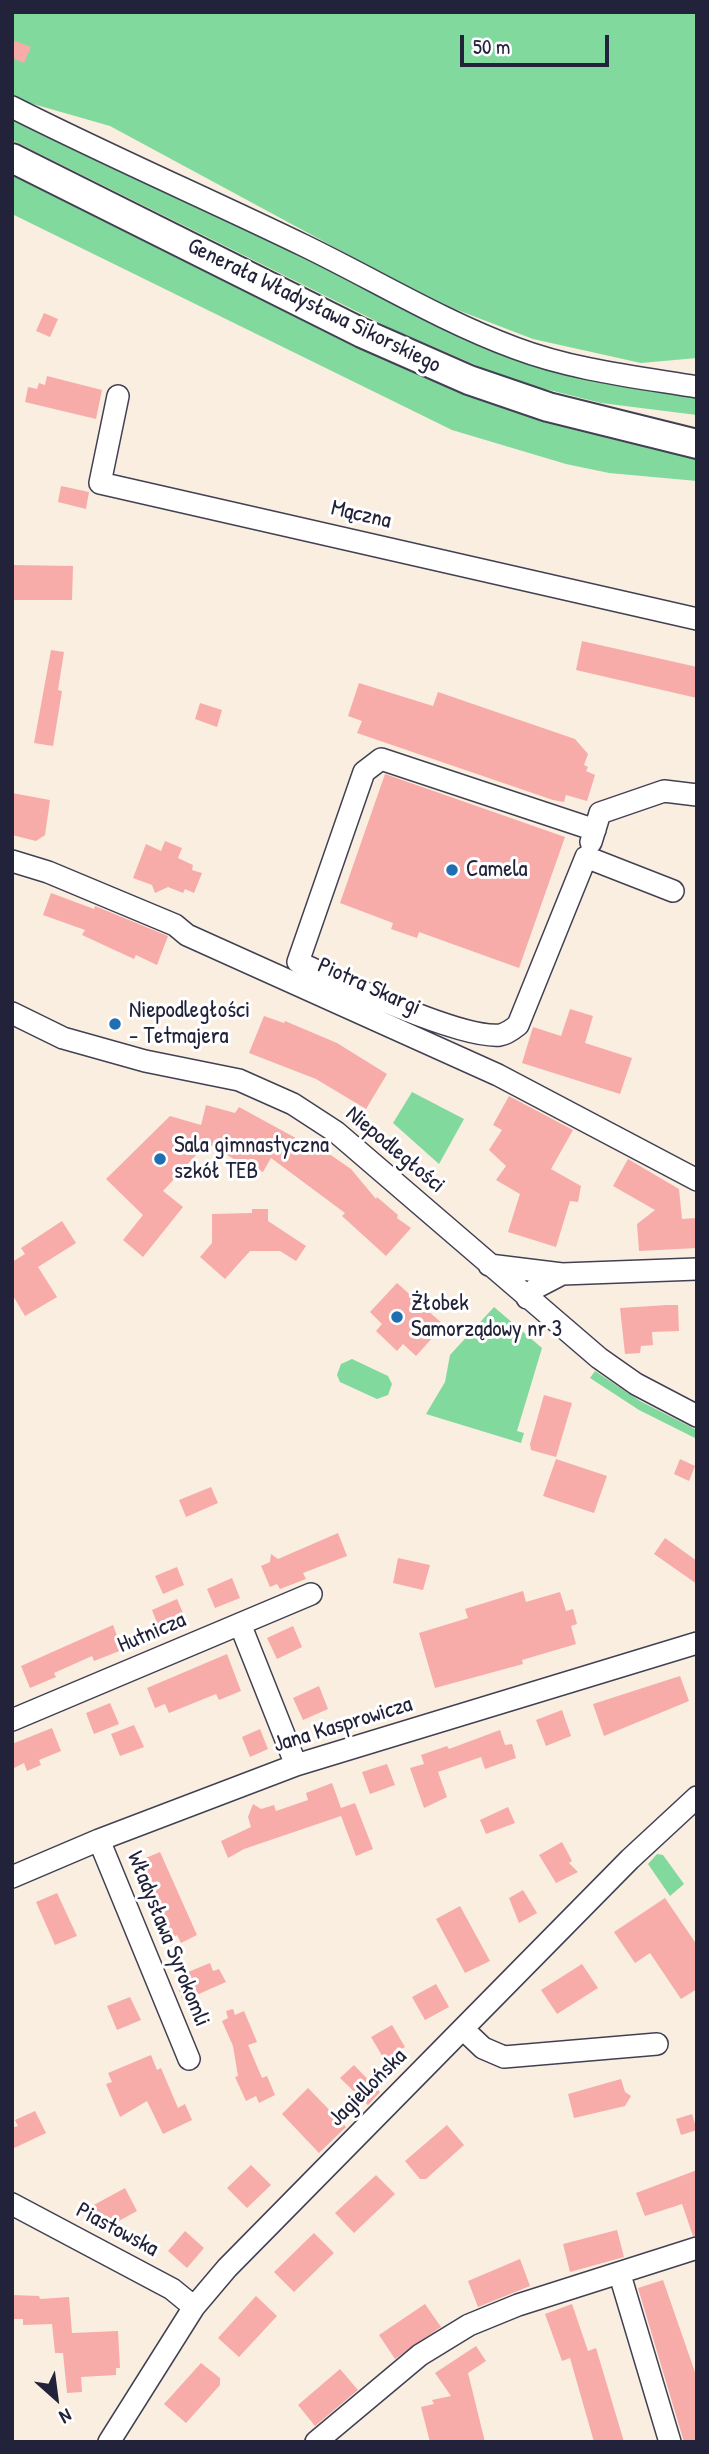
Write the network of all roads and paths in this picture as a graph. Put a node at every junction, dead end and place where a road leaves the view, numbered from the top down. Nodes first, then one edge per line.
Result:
1 (12, 107) edge
2 (12, 158) edge
3 (697, 387) edge
4 (118, 396) dead end
5 (627, 425) junction
6 (697, 430) edge
7 (697, 444) edge
8 (697, 619) edge
9 (697, 795) edge
10 (595, 830) junction
11 (586, 857) junction
12 (12, 861) edge
13 (673, 891) dead end
14 (12, 1013) edge
15 (697, 1180) edge
16 (489, 1265) junction
17 (697, 1269) edge
18 (562, 1274) junction
19 (527, 1298) junction
20 (697, 1416) edge
21 (312, 1594) dead end
22 (240, 1624) junction
23 (697, 1643) edge
24 (12, 1720) edge
25 (296, 1765) junction
26 (697, 1797) edge
27 (99, 1839) junction
28 (12, 1877) edge
29 (463, 2029) junction
30 (657, 2044) dead end
31 (189, 2059) dead end
32 (12, 2204) edge
33 (697, 2248) edge
34 (620, 2275) junction
35 (194, 2307) junction
36 (109, 2442) edge
37 (316, 2442) edge
38 (670, 2442) edge

1 - 3 street
2 - 5 main road, Generała Władysława Sikorskiego
4 - 8 street, Mączna
5 - 6 main road, Generała Władysława Sikorskiego
5 - 7 main road, Generała Władysława Sikorskiego
9 - 10 street
10 - 11 street
10 - 11 street
11 - 13 street
12 - 15 street, Piotra Skargi
14 - 16 street, Niepodległości
16 - 18 street
16 - 19 street, Niepodległości
17 - 18 street
18 - 19 street
19 - 20 street, Niepodległości
21 - 22 street, Hutnicza
22 - 24 street, Hutnicza
22 - 25 street
23 - 25 street, Jana Kasprowicza
25 - 27 street, Jana Kasprowicza
26 - 29 street, Jagiellońska
27 - 28 street, Jana Kasprowicza
27 - 31 street, Władysława Syrokomli
29 - 30 street
29 - 35 street, Jagiellońska
32 - 35 street, Piastowska
33 - 34 street
34 - 37 street
34 - 38 street
35 - 36 street, Jagiellońska

